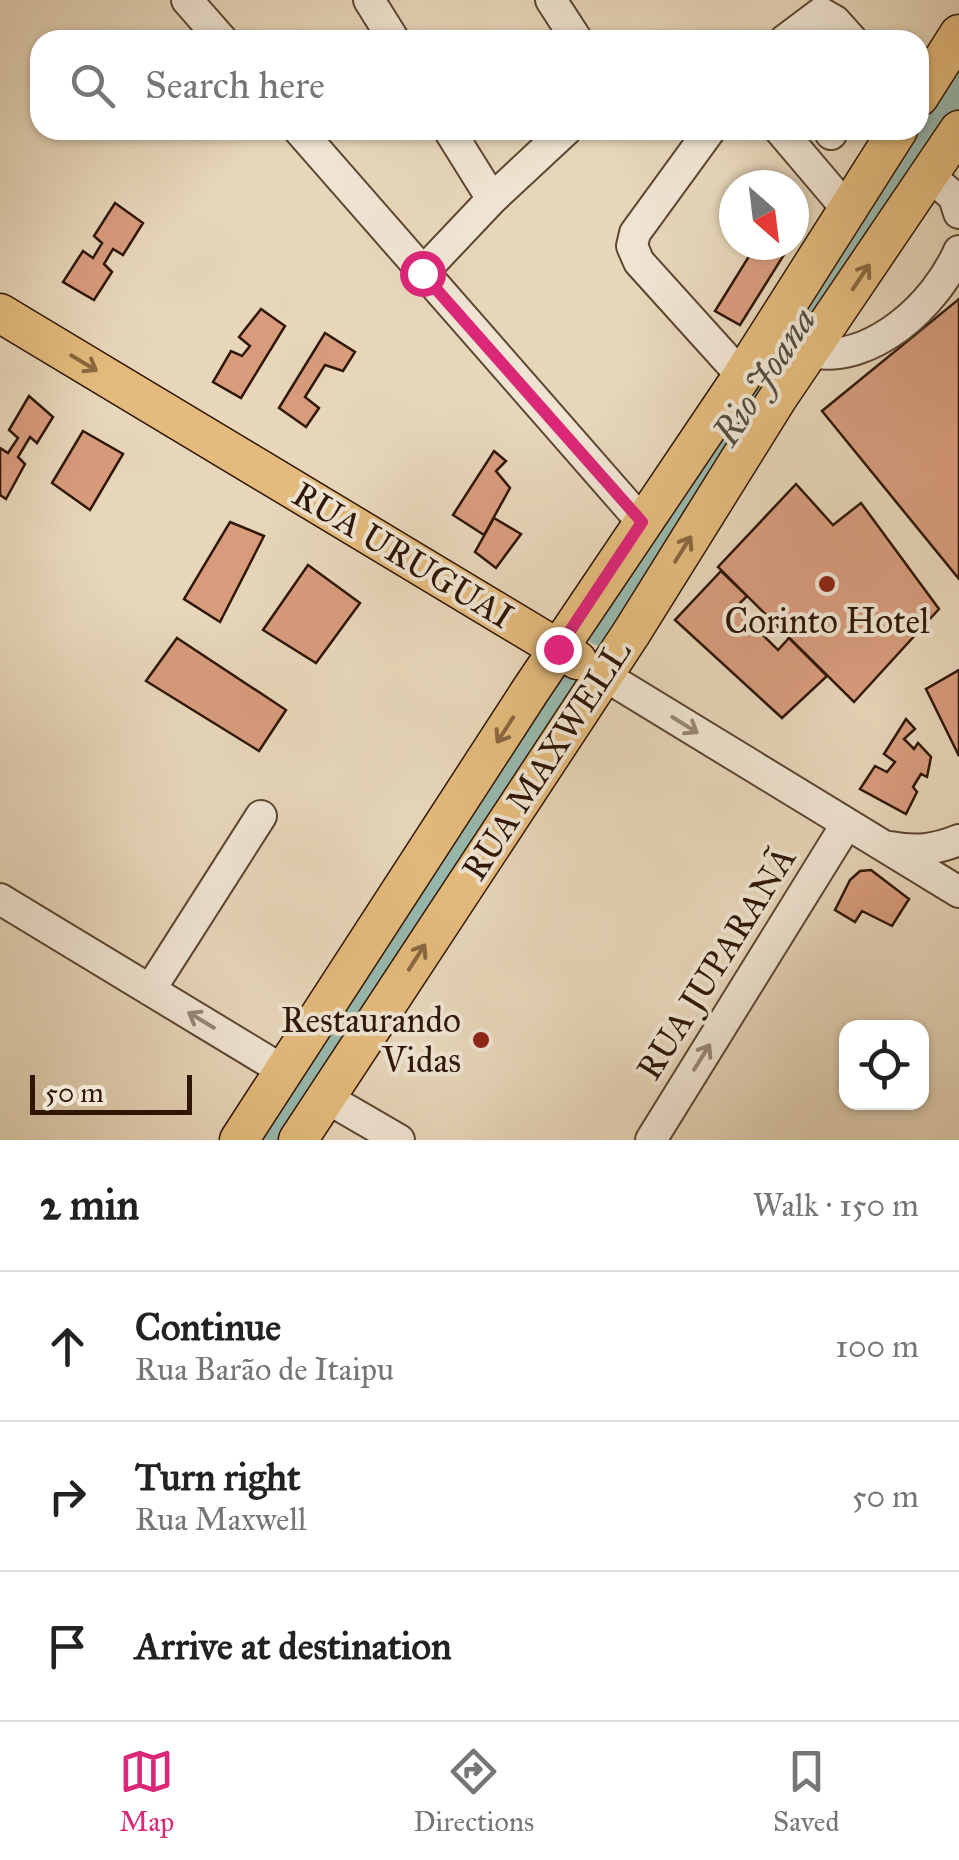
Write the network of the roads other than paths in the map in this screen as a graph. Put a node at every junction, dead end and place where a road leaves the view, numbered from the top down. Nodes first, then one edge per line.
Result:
1 (187, 0) edge
2 (369, 0) edge
3 (550, 0) edge
4 (213, 30) edge
5 (388, 30) edge
6 (570, 30) edge
7 (799, 30) edge
8 (844, 30) edge
9 (959, 34) edge
10 (929, 80) edge
11 (959, 130) edge
12 (308, 140) edge
13 (456, 140) edge
14 (555, 140) edge
15 (703, 140) edge
16 (789, 140) edge
17 (892, 140) edge
18 (930, 176) junction
19 (492, 198) junction
20 (848, 209) junction
21 (959, 213) edge
22 (959, 252) edge
23 (422, 273) junction
24 (0, 314) edge
25 (809, 352) junction
26 (742, 376) junction
27 (642, 522) junction
28 (558, 649) junction
29 (602, 674) junction
30 (261, 816) dead end
31 (846, 824) junction
32 (959, 840) edge
33 (877, 844) junction
34 (959, 892) edge
35 (0, 900) edge
36 (150, 990) junction
37 (284, 1071) junction
38 (326, 1097) junction
39 (238, 1140) edge
40 (298, 1140) edge
41 (399, 1140) edge
42 (650, 1140) edge

1 - 4 street
2 - 5 street
3 - 6 street
7 - 8 street
9 - 10 main road
11 - 18 main road, RUA MAXWELL
12 - 23 street
13 - 19 street
14 - 19 street
15 - 26 street
16 - 20 street
17 - 20 main road, RUA MAXWELL
18 - 21 street
25 -> 18 main road, RUA MAXWELL
19 - 23 street
20 - 26 main road, RUA MAXWELL
22 - 25 street
23 - 27 street
24 -> 28 main road, RUA URUGUAI
29 -> 25 main road, RUA MAXWELL
26 - 27 main road, RUA MAXWELL
27 - 28 main road, RUA MAXWELL
28 - 29 main road, RUA URUGUAI
28 -> 37 main road, RUA MAXWELL
29 -> 31 street, RUA URUGUAI
38 -> 29 main road, RUA MAXWELL
30 - 36 street
31 - 33 street, RUA URUGUAI
42 -> 31 street, RUA JUPARANÃ
32 - 33 street
33 - 34 street, RUA URUGUAI
35 - 36 street
37 -> 36 street
37 - 39 main road, RUA MAXWELL
38 - 40 main road, RUA MAXWELL
38 - 41 street

